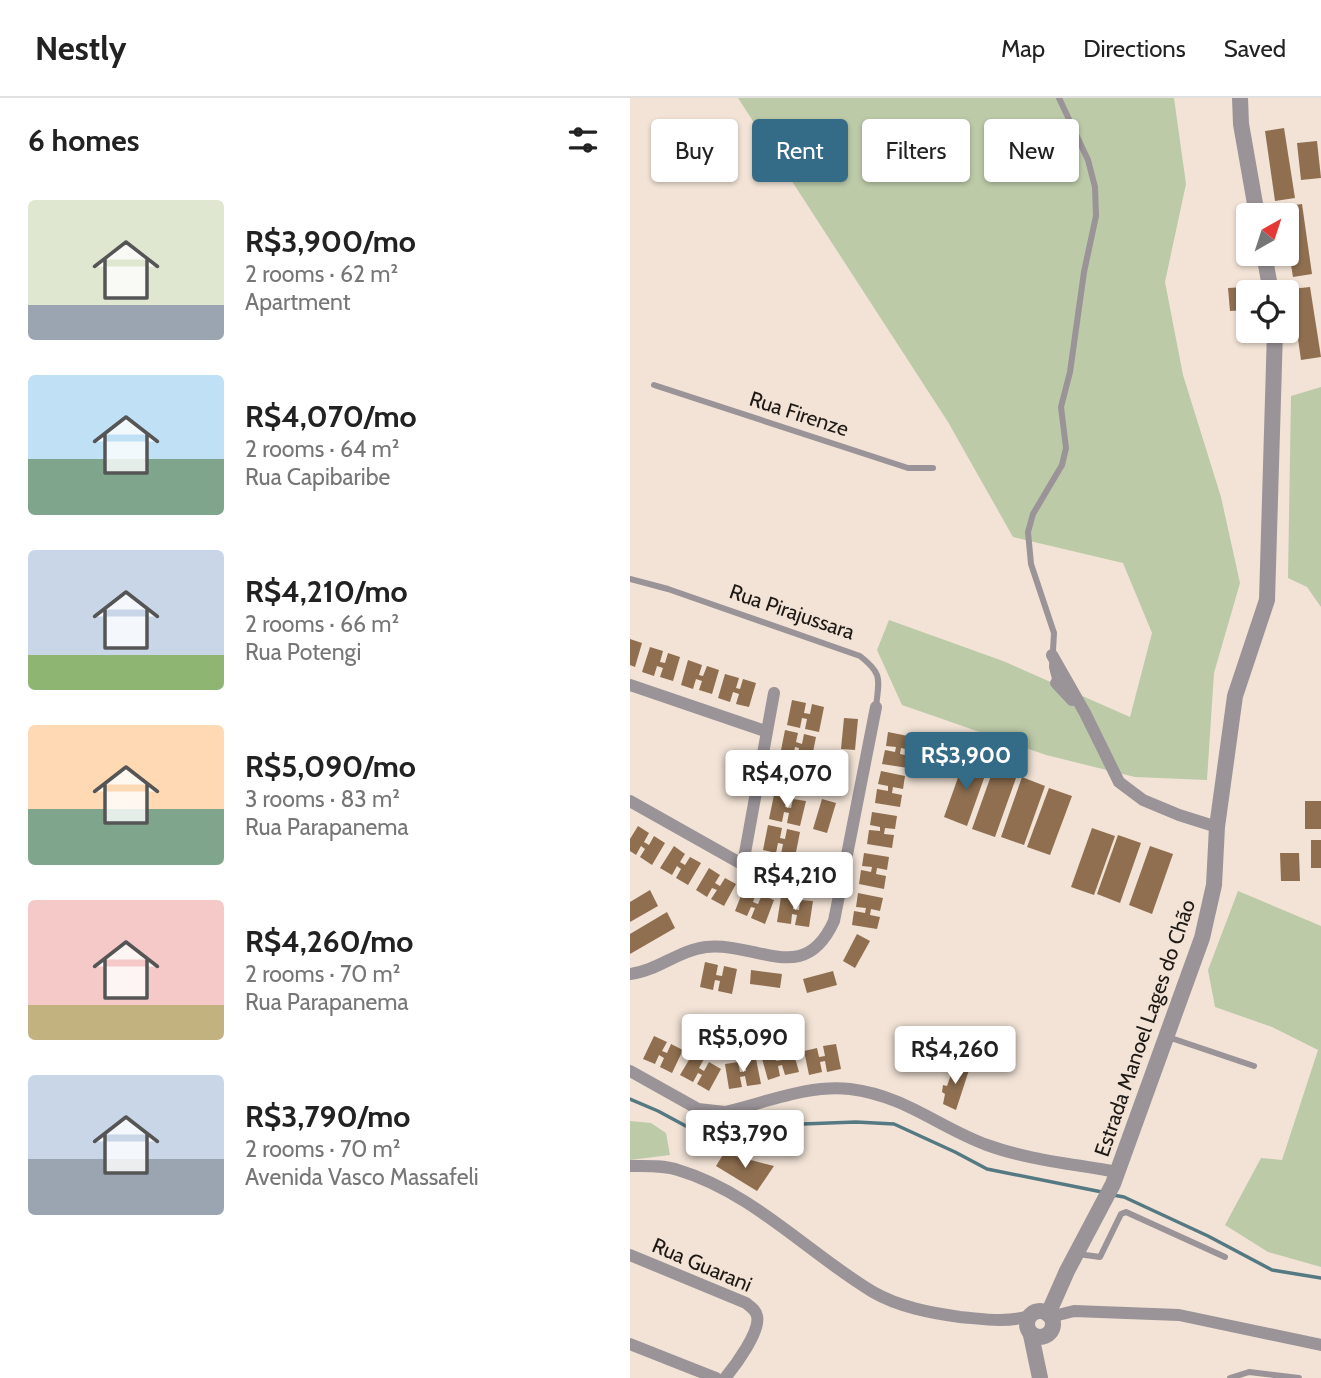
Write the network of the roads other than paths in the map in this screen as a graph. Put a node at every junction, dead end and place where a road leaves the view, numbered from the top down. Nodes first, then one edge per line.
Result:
1 (1059, 98) edge
2 (1240, 98) edge
3 (1255, 203) edge
4 (1275, 343) edge
5 (654, 386) dead end
6 (933, 468) dead end
7 (630, 579) edge
8 (1052, 655) junction
9 (1056, 683) joint
10 (630, 685) edge
11 (774, 693) dead end
12 (877, 707) joint
13 (1085, 713) junction
14 (765, 731) junction
15 (630, 801) edge
16 (1217, 827) junction
17 (743, 864) junction
18 (844, 878) junction
19 (630, 974) edge
20 (1166, 1037) junction
21 (1254, 1066) dead end
22 (630, 1071) edge
23 (630, 1166) edge
24 (1115, 1178) junction
25 (1076, 1254) junction
26 (630, 1255) edge
27 (1225, 1257) dead end
28 (1040, 1322) junction
29 (630, 1344) edge
30 (1321, 1345) edge
31 (1040, 1375) edge
32 (716, 1378) edge
33 (726, 1378) edge
34 (1230, 1378) edge
35 (1299, 1378) edge

1 - 8 lane
2 - 3 street
4 - 16 street, Estrada Manoel Lages do Chão
5 - 6 lane, Rua Firenze
7 - 12 lane, Rua Pirajussara
8 - 9 lane
8 - 13 street
9 - 13 street
10 - 14 street
11 - 14 street
12 - 18 street, Rua Pirajussara
13 - 16 street
14 - 17 street
15 - 17 street
16 - 20 street, Estrada Manoel Lages do Chão
17 - 18 street
18 - 19 street, Rua Pirajussara
20 - 21 lane
20 - 24 street, Estrada Manoel Lages do Chão
22 - 24 street
23 - 28 street
24 - 25 street, Estrada Manoel Lages do Chão
25 - 27 lane
25 - 28 street, Estrada Manoel Lages do Chão
26 - 33 street, Rua Guarani
28 - 30 street
28 - 31 street, Estrada Manoel Lages do Chão
29 - 32 street
34 - 35 lane

